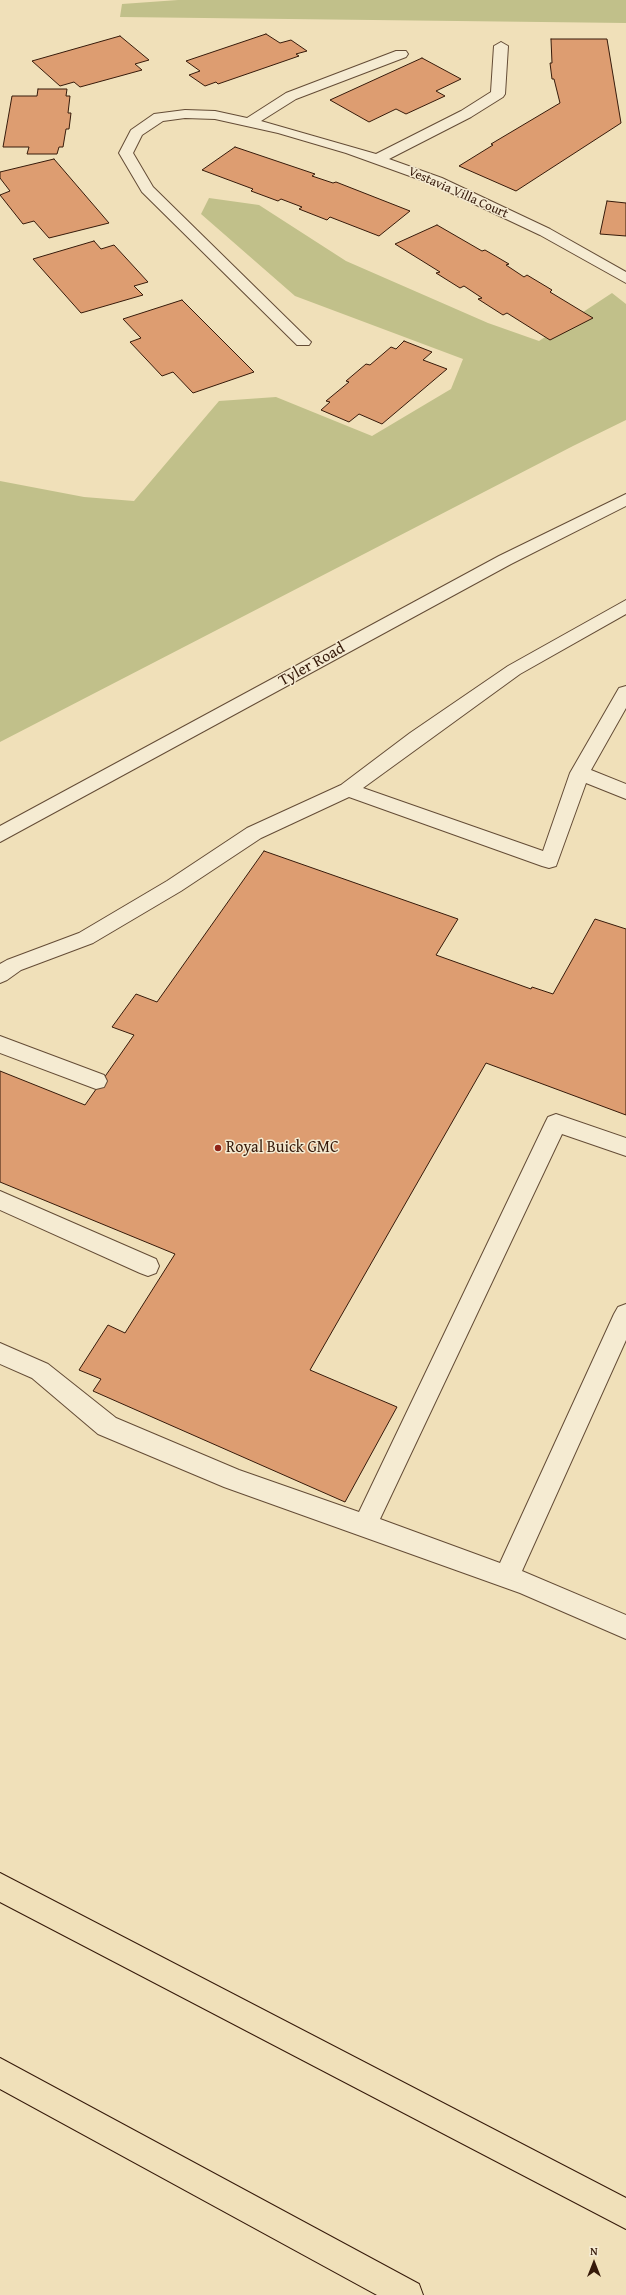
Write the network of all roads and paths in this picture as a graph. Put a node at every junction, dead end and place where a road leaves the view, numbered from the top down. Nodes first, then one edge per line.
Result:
1 (501, 46) dead end
2 (401, 54) dead end
3 (249, 123) junction
4 (378, 159) junction
5 (626, 278) edge
6 (303, 342) dead end
7 (626, 499) edge
8 (626, 606) edge
9 (626, 692) edge
10 (621, 712) edge
11 (580, 773) junction
12 (348, 790) junction
13 (626, 792) edge
14 (0, 836) edge
15 (0, 975) edge
16 (0, 1044) edge
17 (96, 1081) dead end
18 (626, 1147) edge
19 (0, 1200) edge
20 (148, 1266) dead end
21 (626, 1314) edge
22 (0, 1353) edge
23 (366, 1526) junction
24 (507, 1576) junction
25 (626, 1627) edge
26 (0, 1887) edge
27 (0, 2073) edge
28 (626, 2214) edge
29 (408, 2295) edge

1 - 4 street
2 - 3 street
3 - 4 street, Vestavia Villa Court
3 - 6 street, Vestavia Villa Court
4 - 5 street, Vestavia Villa Court
7 - 14 street, Tyler Road
8 - 12 street
9 - 10 street
10 - 11 street
11 - 12 street
11 - 13 street
12 - 15 street
16 - 17 street
18 - 23 street
19 - 20 street
21 - 24 street
22 - 23 street
23 - 24 street
24 - 25 street
26 - 28 highway
27 - 29 highway

